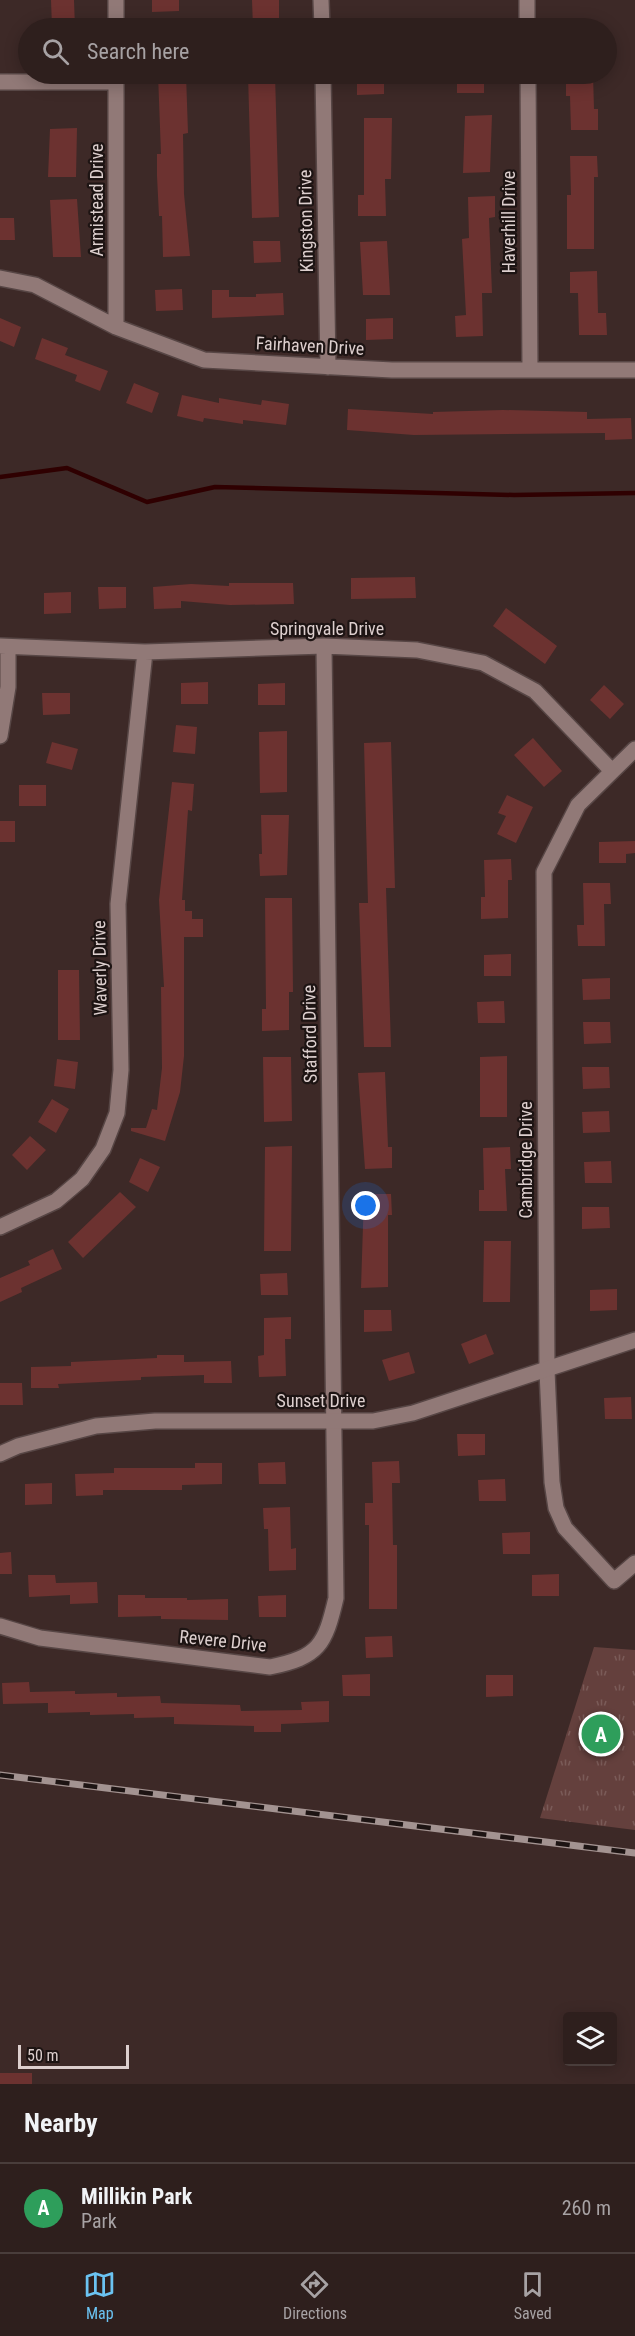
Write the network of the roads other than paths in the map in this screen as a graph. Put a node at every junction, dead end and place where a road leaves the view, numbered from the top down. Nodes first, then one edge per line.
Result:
1 (116, 0) edge
2 (321, 0) edge
3 (527, 0) edge
4 (116, 18) edge
5 (322, 18) edge
6 (528, 18) edge
7 (18, 81) edge
8 (0, 82) edge
9 (116, 84) edge
10 (322, 84) edge
11 (528, 84) edge
12 (0, 278) edge
13 (116, 327) junction
14 (327, 367) junction
15 (530, 369) junction
16 (635, 370) edge
17 (324, 646) junction
18 (4, 647) edge
19 (145, 652) junction
20 (0, 736) edge
21 (635, 749) edge
22 (611, 770) junction
23 (0, 1227) edge
24 (635, 1340) edge
25 (547, 1371) junction
26 (334, 1421) junction
27 (0, 1454) edge
28 (635, 1563) edge
29 (0, 1626) edge

1 - 4 street
2 - 5 street
3 - 6 street
7 - 8 street
9 - 13 street, Armistead Drive
10 - 14 street, Kingston Drive
11 - 15 street, Haverhill Drive
12 - 13 street, Fairhaven Drive
13 - 14 street, Fairhaven Drive
14 - 15 street, Fairhaven Drive
15 - 16 street, Fairhaven Drive
17 - 19 street, Springvale Drive
17 - 22 street, Springvale Drive
17 - 26 street, Stafford Drive
18 - 19 street, Springvale Drive
18 - 20 street
19 - 23 street, Waverly Drive
21 - 22 street, Cambridge Drive
22 - 25 street, Cambridge Drive
24 - 25 street, Sunset Drive
25 - 26 street, Sunset Drive
25 - 28 street, Cambridge Drive
26 - 27 street, Sunset Drive
26 - 29 street, Revere Drive

